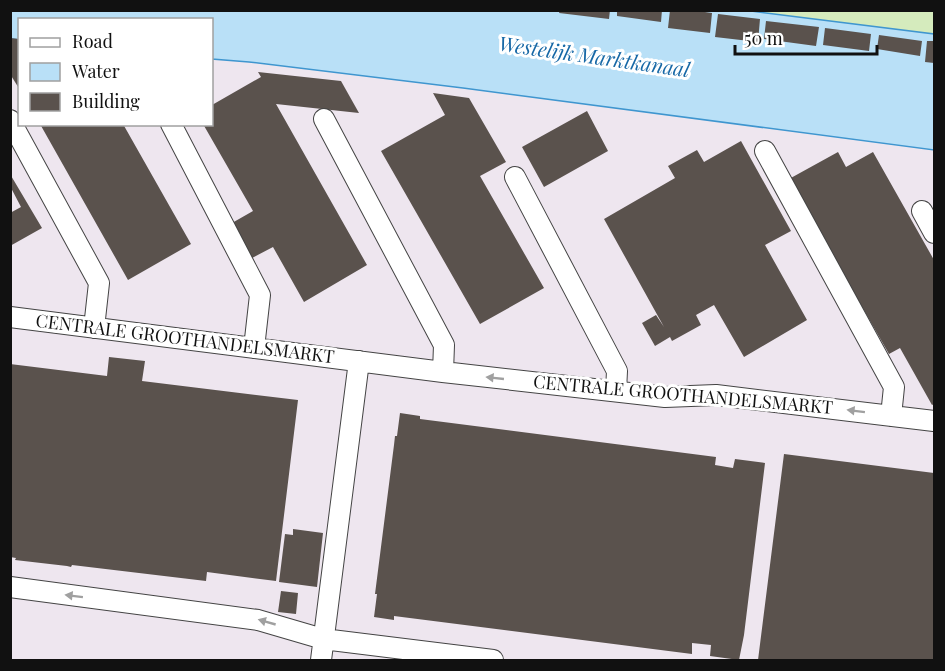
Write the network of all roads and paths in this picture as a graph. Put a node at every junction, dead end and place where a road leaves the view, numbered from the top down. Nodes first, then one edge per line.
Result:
1 (324, 119) dead end
2 (10, 120) edge
3 (172, 126) edge
4 (765, 151) dead end
5 (515, 177) dead end
6 (922, 211) dead end
7 (934, 233) edge
8 (10, 317) edge
9 (94, 328) junction
10 (254, 348) junction
11 (359, 361) junction
12 (443, 372) junction
13 (616, 391) junction
14 (891, 416) junction
15 (934, 421) edge
16 (10, 587) edge
17 (323, 639) junction
18 (321, 660) edge
19 (493, 660) edge

1 - 12 lane
2 - 9 lane
3 - 10 lane
4 - 14 lane
5 - 13 lane
6 - 7 lane
8 - 9 lane, CENTRALE GROOTHANDELSMARKT
9 - 10 lane, CENTRALE GROOTHANDELSMARKT
10 - 11 lane, CENTRALE GROOTHANDELSMARKT
11 - 12 lane, CENTRALE GROOTHANDELSMARKT
11 - 17 lane, CENTRALE GROOTHANDELSMARKT
13 -> 12 lane, CENTRALE GROOTHANDELSMARKT
14 -> 13 lane, CENTRALE GROOTHANDELSMARKT
14 - 15 lane, CENTRALE GROOTHANDELSMARKT
17 -> 16 lane
17 - 18 lane, CENTRALE GROOTHANDELSMARKT
17 - 19 lane

